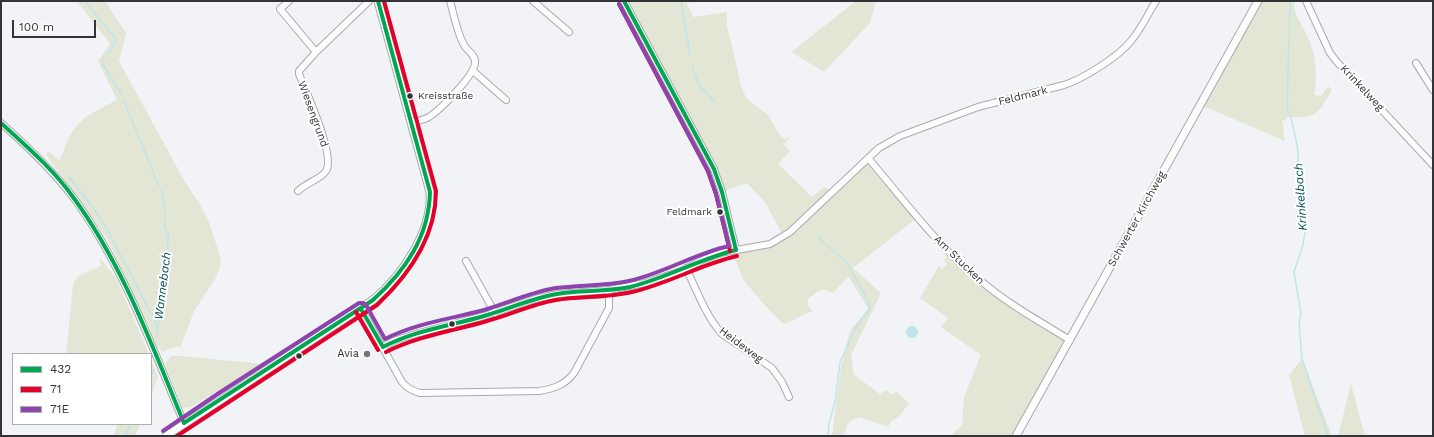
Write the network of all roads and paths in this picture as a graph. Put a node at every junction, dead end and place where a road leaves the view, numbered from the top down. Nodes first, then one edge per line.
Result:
1 (289, 1) edge
2 (369, 1) edge
3 (378, 1) edge
4 (450, 1) edge
5 (533, 1) edge
6 (624, 1) edge
7 (1156, 1) edge
8 (1258, 1) edge
9 (1306, 1) edge
10 (569, 32) dead end
11 (316, 52) junction
12 (1416, 62) dead end
13 (473, 71) junction
14 (1433, 90) edge
15 (506, 100) dead end
16 (412, 122) junction
17 (1, 123) edge
18 (868, 158) junction
19 (1433, 165) edge
20 (298, 190) dead end
21 (736, 250) junction
22 (466, 261) dead end
23 (686, 268) junction
24 (609, 290) junction
25 (361, 309) junction
26 (495, 313) junction
27 (1070, 340) junction
28 (383, 348) junction
29 (789, 397) dead end
30 (184, 423) junction
31 (166, 436) edge
32 (1016, 436) edge

1 - 11 street
2 - 11 street
3 - 16 main road
4 - 13 street
5 - 10 street
6 - 21 street
7 - 18 street, Feldmark
8 - 27 main road, Schwerter Kirchweg
9 - 19 street, Krinkelweg
11 - 20 street, Wiesengrund
12 - 14 street
13 - 15 street
13 - 16 street
16 - 25 main road
17 - 30 street
18 - 21 street, Feldmark
18 - 27 street, Am Stucken
21 - 23 street, Feldmark
22 - 26 street
23 - 24 street, Feldmark
23 - 29 street, Heideweg
24 - 26 street, Feldmark
24 - 28 street
25 - 28 street
25 - 30 main road
26 - 28 street, Feldmark
27 - 32 main road, Schwerter Kirchweg
30 - 31 main road

